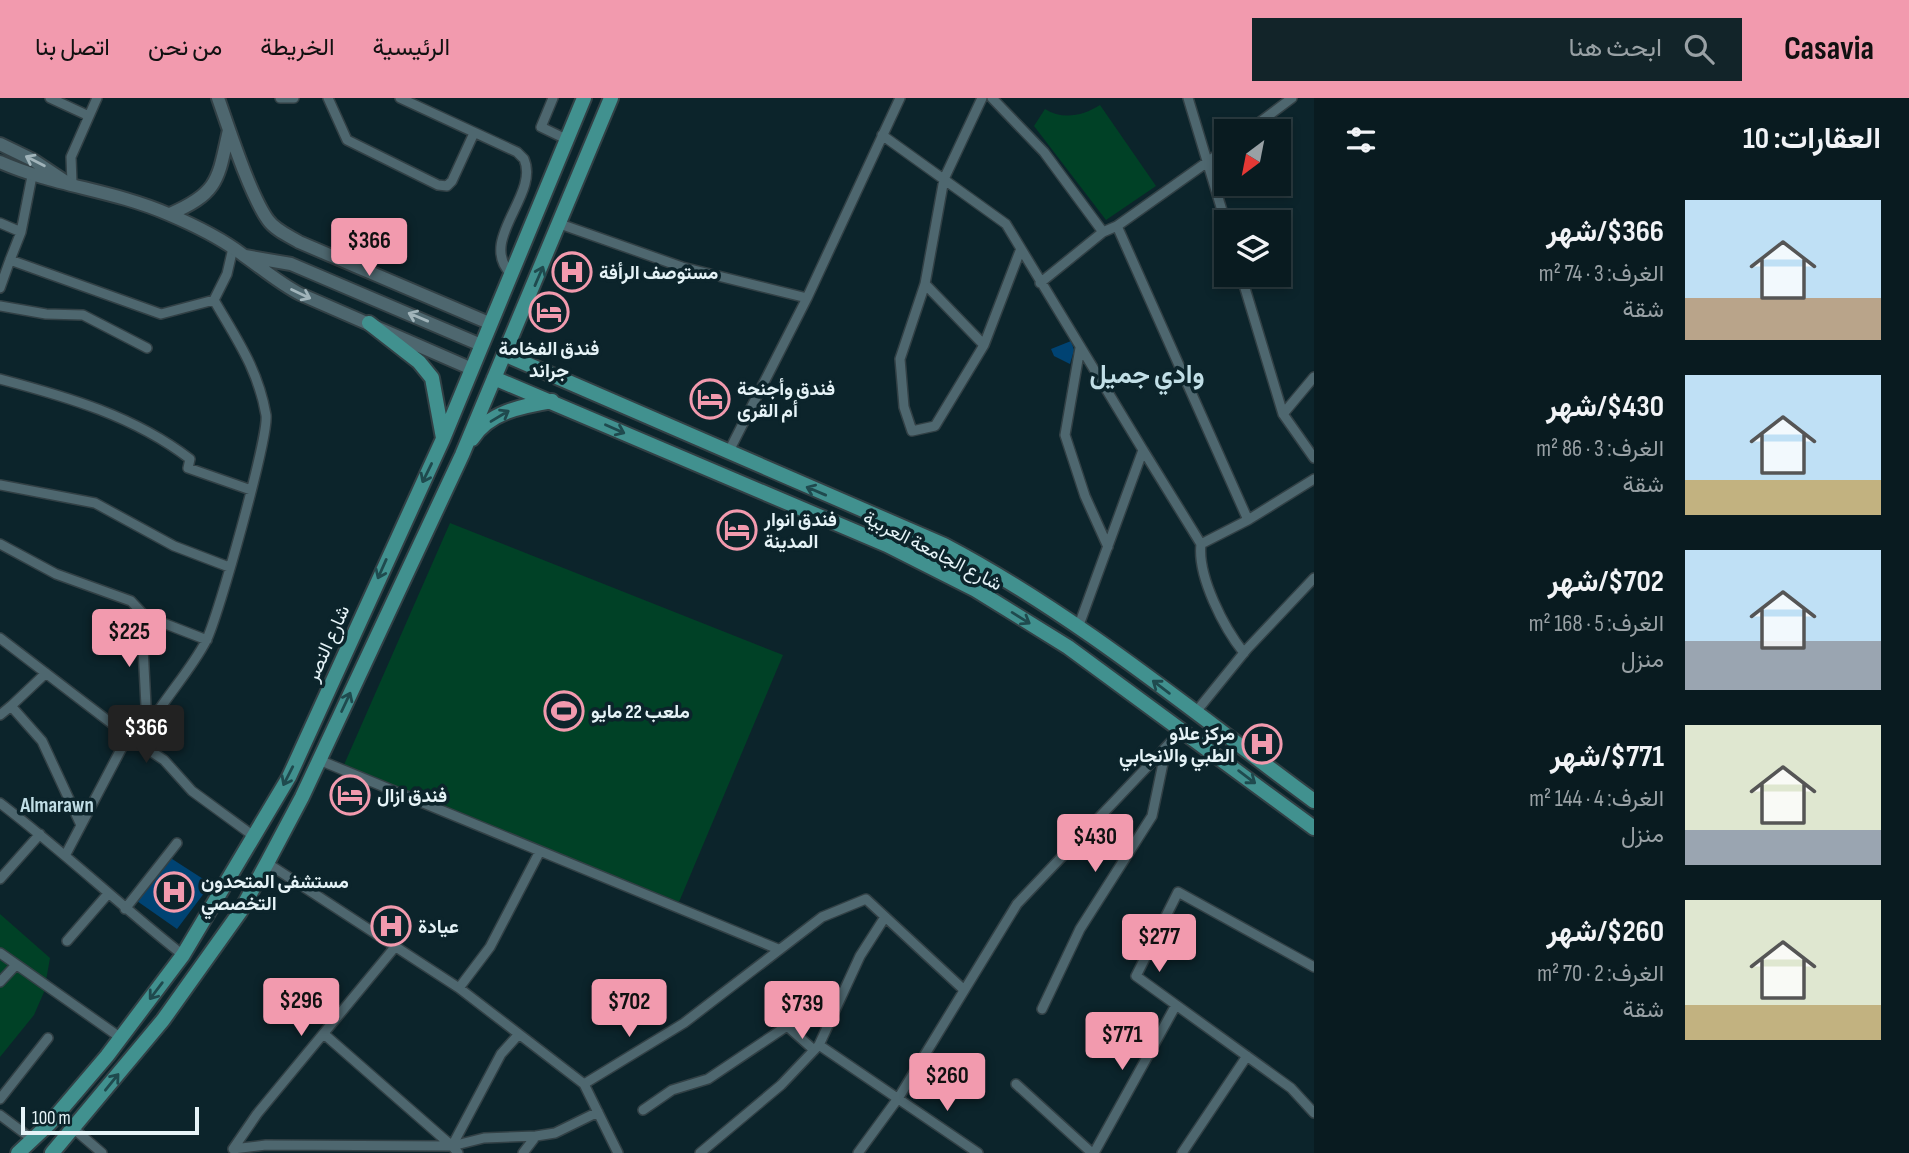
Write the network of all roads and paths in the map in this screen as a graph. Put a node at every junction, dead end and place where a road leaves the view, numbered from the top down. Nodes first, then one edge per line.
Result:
1 (50, 98) edge
2 (97, 98) edge
3 (218, 98) edge
4 (280, 98) edge
5 (295, 98) edge
6 (328, 98) edge
7 (400, 98) edge
8 (553, 98) edge
9 (611, 98) edge
10 (900, 98) edge
11 (982, 98) edge
12 (992, 98) edge
13 (1188, 98) edge
14 (1292, 98) edge
15 (582, 102) edge
16 (604, 114) junction
17 (89, 116) junction
18 (1264, 119) edge
19 (229, 130) junction
20 (474, 133) junction
21 (882, 135) junction
22 (568, 140) junction
23 (0, 144) edge
24 (590, 148) junction
25 (1214, 157) edge
26 (0, 162) edge
27 (1207, 162) junction
28 (32, 176) junction
29 (944, 179) junction
30 (69, 182) junction
31 (1222, 210) edge
32 (170, 215) junction
33 (0, 223) edge
34 (560, 225) junction
35 (1117, 226) junction
36 (21, 232) junction
37 (1103, 232) junction
38 (233, 248) junction
39 (1020, 251) junction
40 (245, 256) junction
41 (10, 260) junction
42 (2, 271) edge
43 (511, 274) junction
44 (1040, 283) junction
45 (925, 284) junction
46 (1245, 287) edge
47 (0, 288) edge
48 (807, 298) junction
49 (214, 300) junction
50 (0, 306) edge
51 (369, 323) junction
52 (489, 323) junction
53 (513, 339) junction
54 (481, 345) junction
55 (984, 345) junction
56 (147, 348) dead end
57 (1080, 348) junction
58 (506, 355) junction
59 (472, 369) junction
60 (1314, 377) edge
61 (495, 378) junction
62 (0, 379) edge
63 (563, 380) junction
64 (553, 401) junction
65 (1283, 414) junction
66 (443, 439) junction
67 (1143, 450) junction
68 (728, 453) junction
69 (462, 455) junction
70 (1314, 458) edge
71 (1314, 479) edge
72 (0, 485) edge
73 (251, 490) junction
74 (410, 507) junction
75 (434, 516) junction
76 (1248, 520) junction
77 (397, 535) junction
78 (0, 544) edge
79 (1201, 544) junction
80 (420, 546) junction
81 (1108, 547) junction
82 (229, 567) junction
83 (1314, 578) edge
84 (145, 616) junction
85 (1079, 625) junction
86 (0, 638) edge
87 (207, 640) junction
88 (1244, 653) junction
89 (46, 673) junction
90 (11, 706) junction
91 (1195, 713) junction
92 (0, 715) edge
93 (147, 726) junction
94 (1184, 729) junction
95 (128, 736) junction
96 (140, 744) junction
97 (1167, 747) junction
98 (319, 760) junction
99 (1314, 802) edge
100 (0, 803) edge
101 (81, 825) junction
102 (1314, 828) edge
103 (40, 834) junction
104 (255, 837) junction
105 (177, 843) dead end
106 (539, 853) junction
107 (66, 854) junction
108 (267, 863) junction
109 (0, 879) edge
110 (107, 895) junction
111 (125, 909) junction
112 (885, 916) junction
113 (67, 941) dead end
114 (396, 947) junction
115 (778, 949) junction
116 (0, 953) edge
117 (183, 956) junction
118 (15, 966) junction
119 (1314, 967) edge
120 (0, 982) edge
121 (459, 988) junction
122 (963, 989) junction
123 (1176, 1005) junction
124 (1042, 1009) dead end
125 (324, 1034) junction
126 (519, 1034) junction
127 (48, 1038) dead end
128 (121, 1038) junction
129 (816, 1047) junction
130 (1247, 1056) junction
131 (584, 1084) junction
132 (1016, 1084) dead end
133 (899, 1097) junction
134 (0, 1098) edge
135 (643, 1110) dead end
136 (598, 1112) junction
137 (1314, 1113) edge
138 (0, 1115) edge
139 (74, 1129) junction
140 (536, 1136) junction
141 (32, 1139) junction
142 (455, 1149) edge
143 (232, 1151) edge
144 (18, 1153) edge
145 (52, 1153) edge
146 (102, 1153) edge
147 (523, 1153) edge
148 (618, 1153) edge
149 (700, 1153) edge
150 (858, 1153) edge
151 (978, 1153) edge
152 (1093, 1153) edge
153 (1182, 1153) edge

1 - 17 street
2 - 17 street
3 - 19 street
4 - 5 street
6 - 20 street
7 - 20 street
8 - 22 street
9 - 16 main road
10 - 21 street
11 - 29 street
12 - 37 street
13 - 27 street
14 - 18 street
15 - 16 main road
15 - 22 main road, شارع النصر
16 - 24 main road
17 - 30 street
19 - 32 street
19 - 52 street
20 - 43 street
21 - 29 street
21 - 48 street
22 - 24 main road
22 - 43 main road, شارع النصر
30 -> 23 street
24 - 34 main road
25 - 27 street
26 - 28 street
27 - 31 street
27 - 35 street
28 - 30 street
28 - 36 street
29 - 39 street
29 - 45 street
30 - 32 street
32 - 38 street
33 - 36 street
34 - 48 street
53 -> 34 main road
35 - 37 street
35 - 76 street
36 - 41 street
37 - 44 street
38 - 40 street
38 - 49 street
39 - 44 street
39 - 55 street
40 -> 51 street
54 -> 40 street
41 - 42 street
41 - 49 street
42 - 47 street
43 - 52 main road, شارع النصر
44 - 57 street
45 - 55 street
45 - 55 street
46 - 65 street
48 - 68 street
49 - 73 street
50 - 56 street
51 - 59 street
51 - 66 main road
52 - 54 main road, شارع النصر
53 - 58 main road
53 - 63 main road
54 - 59 main road, شارع النصر
57 - 67 street
57 - 81 street
58 - 61 main road
58 - 63 main road, شارع الجامعة العربية
59 - 66 main road, شارع النصر
60 - 65 street
61 - 64 main road, شارع الجامعة العربية
61 - 69 main road
62 - 73 street
63 - 68 main road, شارع الجامعة العربية
69 -> 64 main road
64 -> 94 main road, شارع الجامعة العربية
65 - 70 street
66 -> 74 main road, شارع النصر
67 - 79 street
67 - 81 street
85 -> 68 main road, شارع الجامعة العربية
69 - 75 main road
71 - 76 street
72 - 82 street
73 - 82 street
74 - 75 main road
74 - 77 main road, شارع النصر
75 - 80 main road
76 - 79 street
77 - 80 main road
77 -> 104 main road, شارع النصر
78 - 84 street
79 - 88 street
98 -> 80 main road
81 - 85 street
82 - 87 street
83 - 88 street
84 - 87 street
84 - 93 street
91 -> 85 main road, شارع الجامعة العربية
86 - 89 street
87 - 93 street
88 - 91 street
89 - 90 street
89 - 95 street
90 - 92 street
90 - 101 street
91 - 99 main road, شارع الجامعة العربية
93 - 96 street
94 - 97 street
94 -> 102 main road, شارع الجامعة العربية
95 - 96 street
95 - 101 street
96 - 104 street
97 - 122 street
97 - 124 street
98 - 106 street
98 - 108 main road
100 - 103 street
101 - 107 street
103 - 107 street
103 - 109 street
104 - 117 main road, شارع النصر
105 - 111 street
106 - 115 street
106 - 121 street
107 - 110 street
108 - 114 street
139 -> 108 main road
110 - 111 street
110 - 113 street
111 - 117 street
112 - 115 street
112 - 122 street
112 - 129 street
114 - 121 street
114 - 125 street
115 - 131 street
116 - 118 street
117 -> 128 main road, شارع النصر
118 - 120 street
118 - 128 street
119 - 123 street
121 - 126 street
122 - 133 street
123 - 130 street
123 - 152 street
125 - 142 street
125 - 143 street
126 - 131 street
126 - 142 street
127 - 134 street
128 - 141 main road, شارع النصر
129 - 133 street
129 - 135 street
129 - 149 street
130 - 137 street
130 - 153 street
131 - 136 street
132 - 152 street
133 - 150 street
133 - 151 street
136 - 140 street
136 - 148 street
138 - 141 street
139 - 145 main road
139 - 146 street
140 - 142 street
140 - 147 street
141 - 144 main road, شارع النصر
142 - 143 street

